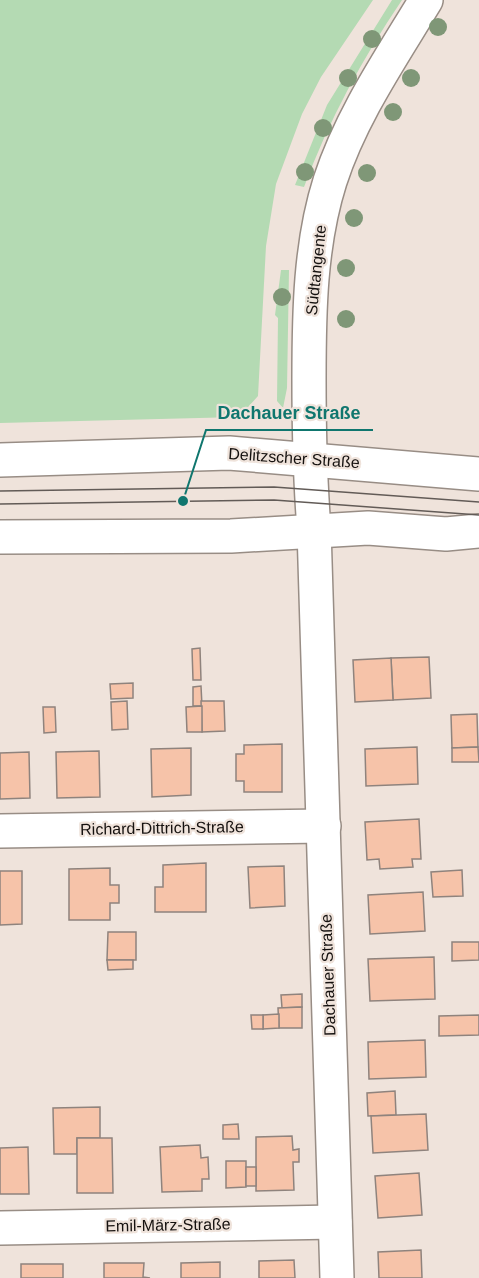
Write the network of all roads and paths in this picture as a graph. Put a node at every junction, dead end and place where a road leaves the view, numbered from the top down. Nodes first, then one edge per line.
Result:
1 (426, 0) edge
2 (311, 459) junction
3 (0, 460) edge
4 (479, 474) edge
5 (314, 529) junction
6 (479, 531) edge
7 (0, 537) edge
8 (324, 826) junction
9 (0, 831) edge
10 (335, 1222) junction
11 (0, 1228) edge
12 (337, 1278) edge

1 - 2 street, Südtangente
2 - 3 street, Delitzscher Straße
2 - 4 street, Delitzscher Straße
2 - 5 street, Südtangente
5 - 6 street
5 - 7 street
5 - 8 street, Dachauer Straße
8 - 9 street, Richard-Dittrich-Straße
8 - 10 street, Dachauer Straße
10 - 11 street, Emil-März-Straße
10 - 12 street, Dachauer Straße

